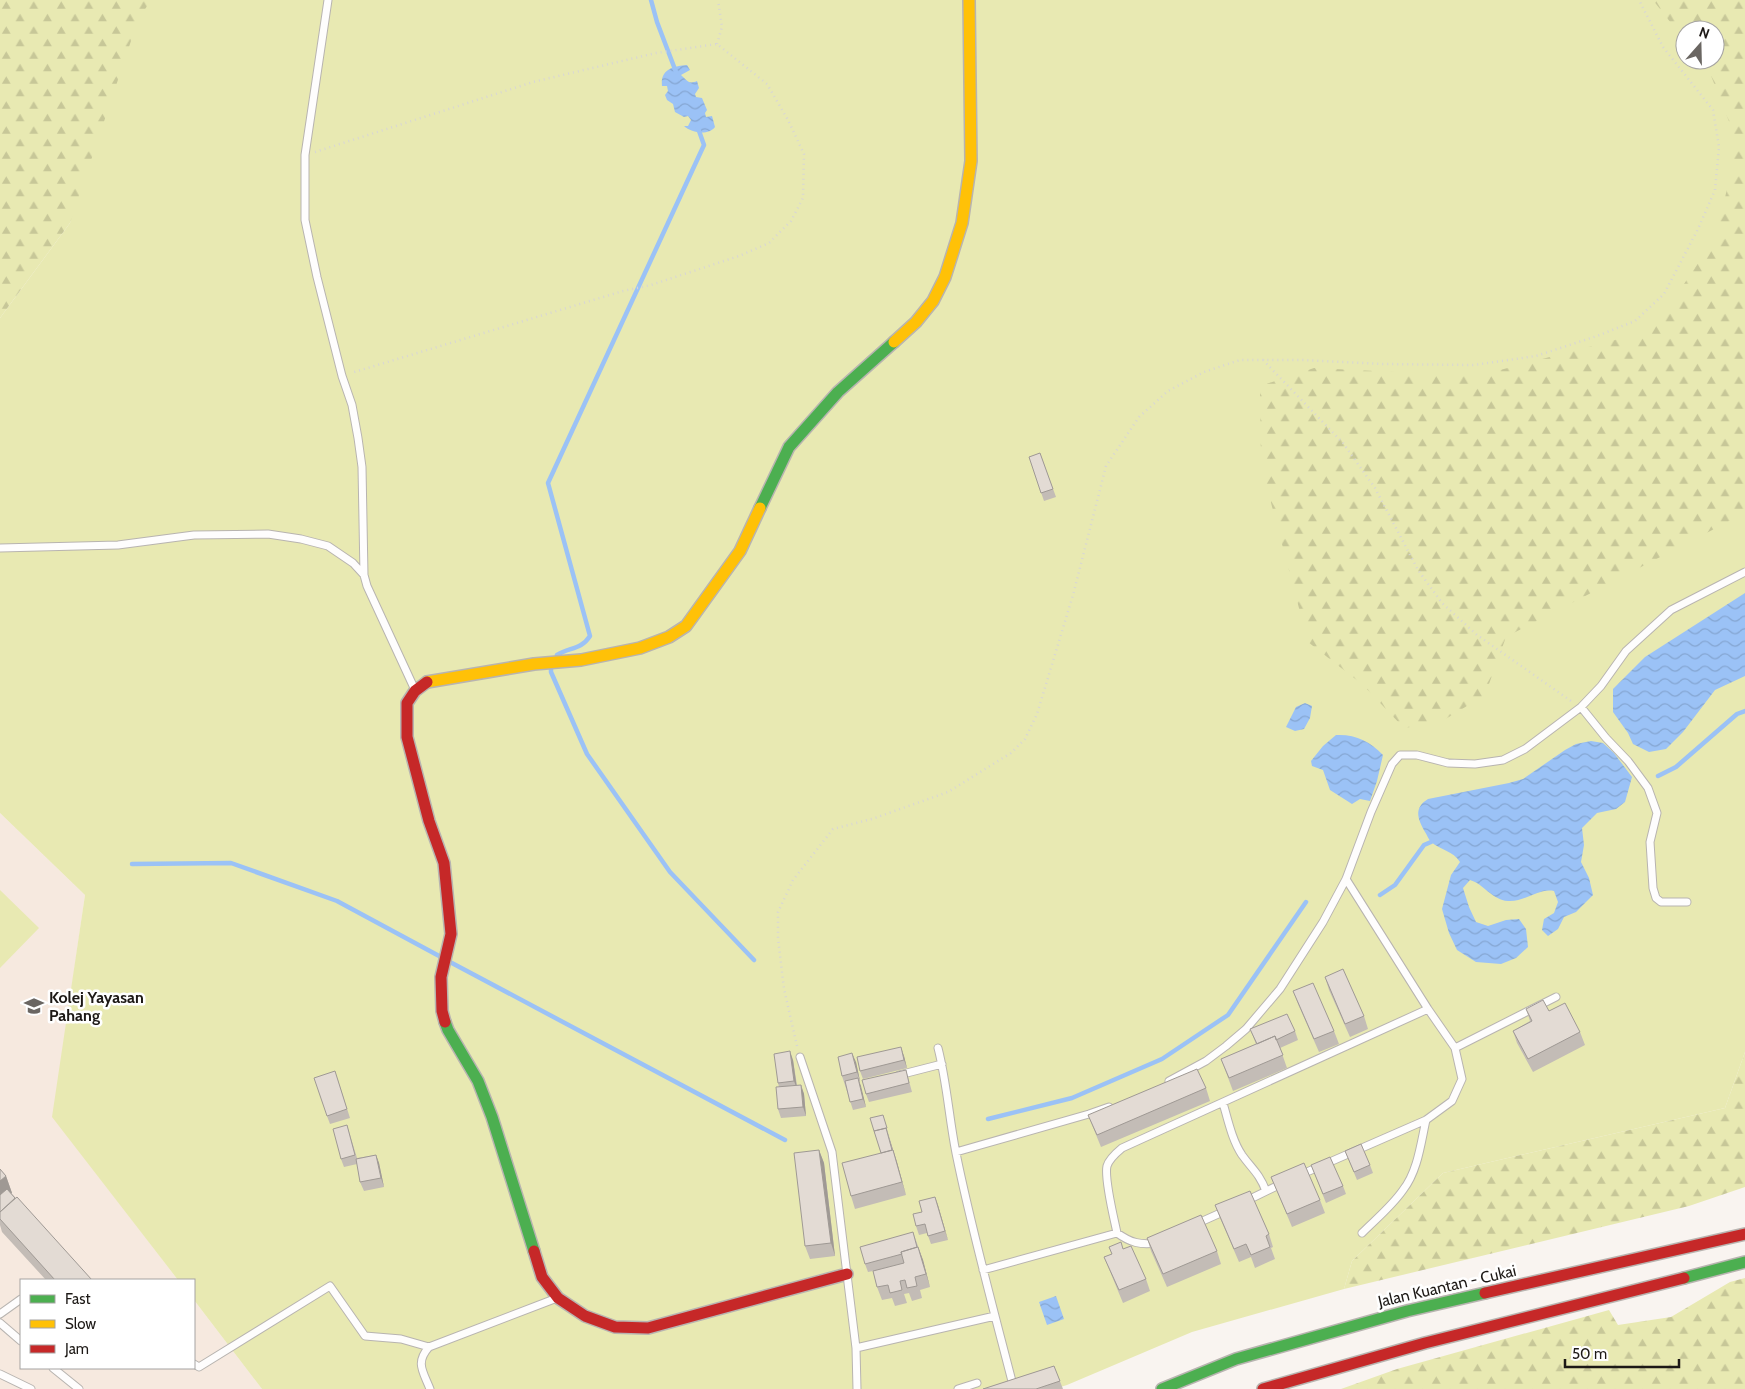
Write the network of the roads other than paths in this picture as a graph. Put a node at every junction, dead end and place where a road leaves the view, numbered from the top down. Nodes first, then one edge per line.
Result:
1 (328, 0) edge
2 (969, 0) edge
3 (0, 548) edge
4 (1745, 572) edge
5 (364, 575) junction
6 (415, 691) junction
7 (1581, 707) junction
8 (1346, 879) junction
9 (1687, 902) dead end
10 (1556, 997) dead end
11 (1428, 1009) junction
12 (938, 1048) dead end
13 (1454, 1048) junction
14 (800, 1057) road end
15 (942, 1064) junction
16 (894, 1076) edge
17 (1162, 1085) edge
18 (1223, 1103) junction
19 (1113, 1105) edge
20 (1426, 1120) junction
21 (956, 1152) junction
22 (1293, 1179) edge
23 (1284, 1183) edge
24 (1266, 1191) junction
25 (1239, 1204) edge
26 (1230, 1208) edge
27 (1185, 1230) edge
28 (1117, 1233) junction
29 (1362, 1233) dead end
30 (1745, 1234) edge
31 (1167, 1238) edge
32 (1745, 1262) edge
33 (983, 1270) junction
34 (847, 1274) junction
35 (558, 1298) junction
36 (20, 1299) edge
37 (0, 1314) edge
38 (995, 1316) junction
39 (0, 1323) edge
40 (20, 1340) edge
41 (429, 1347) junction
42 (856, 1348) junction
43 (195, 1365) edge
44 (54, 1369) edge
45 (0, 1374) edge
46 (977, 1384) dead end
47 (31, 1389) edge
48 (78, 1389) edge
49 (430, 1389) edge
50 (857, 1389) edge
51 (958, 1389) edge
52 (1014, 1389) edge
53 (1162, 1389) edge
54 (1263, 1389) edge

1 - 5 lane
2 - 6 main road
3 - 5 lane
4 - 7 lane
5 - 6 lane
6 - 35 main road
7 - 8 lane
7 - 9 lane
8 - 11 lane
8 - 17 lane
10 - 13 lane
11 - 13 lane
11 - 18 lane
12 - 15 lane
13 - 20 lane
14 - 34 lane
15 - 16 lane
15 - 21 lane
18 - 24 lane
18 - 28 lane
19 - 21 lane
20 - 22 lane
20 - 29 lane
21 - 33 lane
23 - 24 lane
24 - 25 lane
26 - 27 lane
28 - 31 lane
28 - 33 lane
30 - 53 main road, Jalan Kuantan - Cukai
32 - 54 main road
33 - 38 lane
34 - 35 main road
34 - 42 lane
35 - 41 lane
36 - 37 lane
38 - 42 lane
38 - 52 lane
39 - 40 lane
41 - 43 lane
41 - 49 lane
42 - 50 lane
44 - 48 lane
45 - 47 lane
46 - 51 lane

